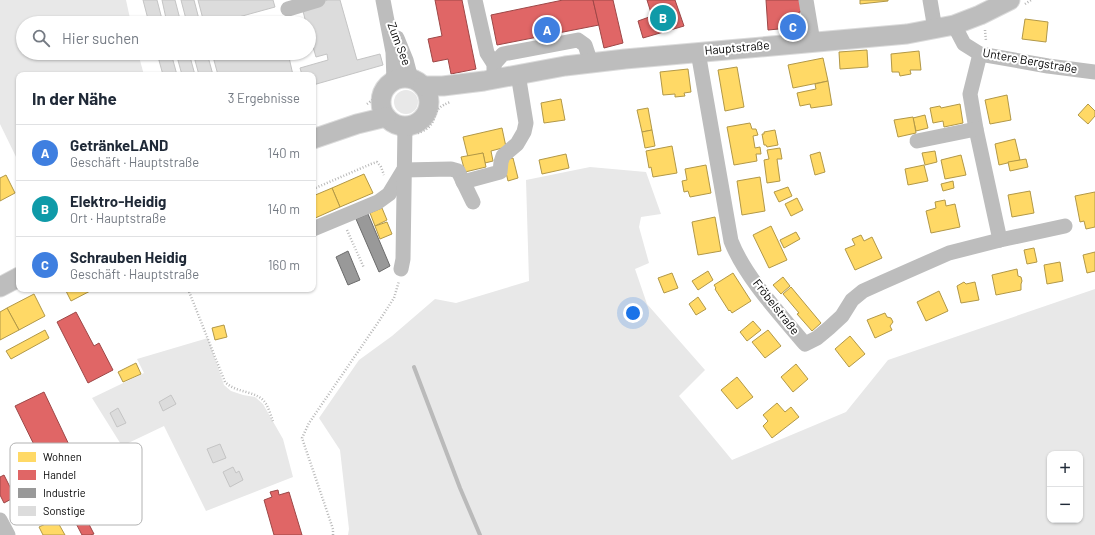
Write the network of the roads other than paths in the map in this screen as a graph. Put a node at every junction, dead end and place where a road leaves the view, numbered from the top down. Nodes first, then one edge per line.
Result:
1 (318, 0) edge
2 (475, 0) edge
3 (806, 0) edge
4 (930, 0) edge
5 (1016, 3) edge
6 (384, 5) edge
7 (288, 9) dead end
8 (954, 25) junction
9 (935, 29) junction
10 (813, 42) junction
11 (983, 49) junction
12 (698, 52) junction
13 (591, 63) junction
14 (1095, 72) edge
15 (518, 74) junction
16 (491, 75) junction
17 (408, 86) junction
18 (384, 109) junction
19 (976, 129) junction
20 (410, 130) junction
21 (316, 137) edge
22 (917, 142) dead end
23 (404, 170) junction
24 (463, 182) junction
25 (473, 202) dead end
26 (1064, 226) dead end
27 (316, 228) edge
28 (1000, 240) junction
29 (401, 269) road end
30 (16, 279) edge
31 (0, 287) edge
32 (0, 520) edge
33 (8, 535) edge

1 - 7 street
2 - 16 street
3 - 10 street
4 - 9 street
5 - 8 main road, Hauptstraße
6 - 17 street, Zum See
8 - 9 main road, Hauptstraße
8 - 11 street, Untere Bergstraße
9 - 10 main road, Hauptstraße
10 - 12 main road, Hauptstraße
11 - 14 street, Untere Bergstraße
11 - 19 street
12 - 13 main road, Hauptstraße
12 - 28 street, Fröbelstraße
13 - 15 main road, Hauptstraße
13 - 16 street
15 - 16 main road, Hauptstraße
15 - 24 street
16 - 17 main road, Hauptstraße
17 - 18 main road
17 - 20 main road
18 - 20 main road
18 - 21 main road
19 - 22 street
19 - 28 street
20 - 23 street
23 - 24 street
23 - 27 street
23 - 29 street
24 - 25 street
26 - 28 street, Fröbelstraße
30 - 31 main road
32 - 33 street

